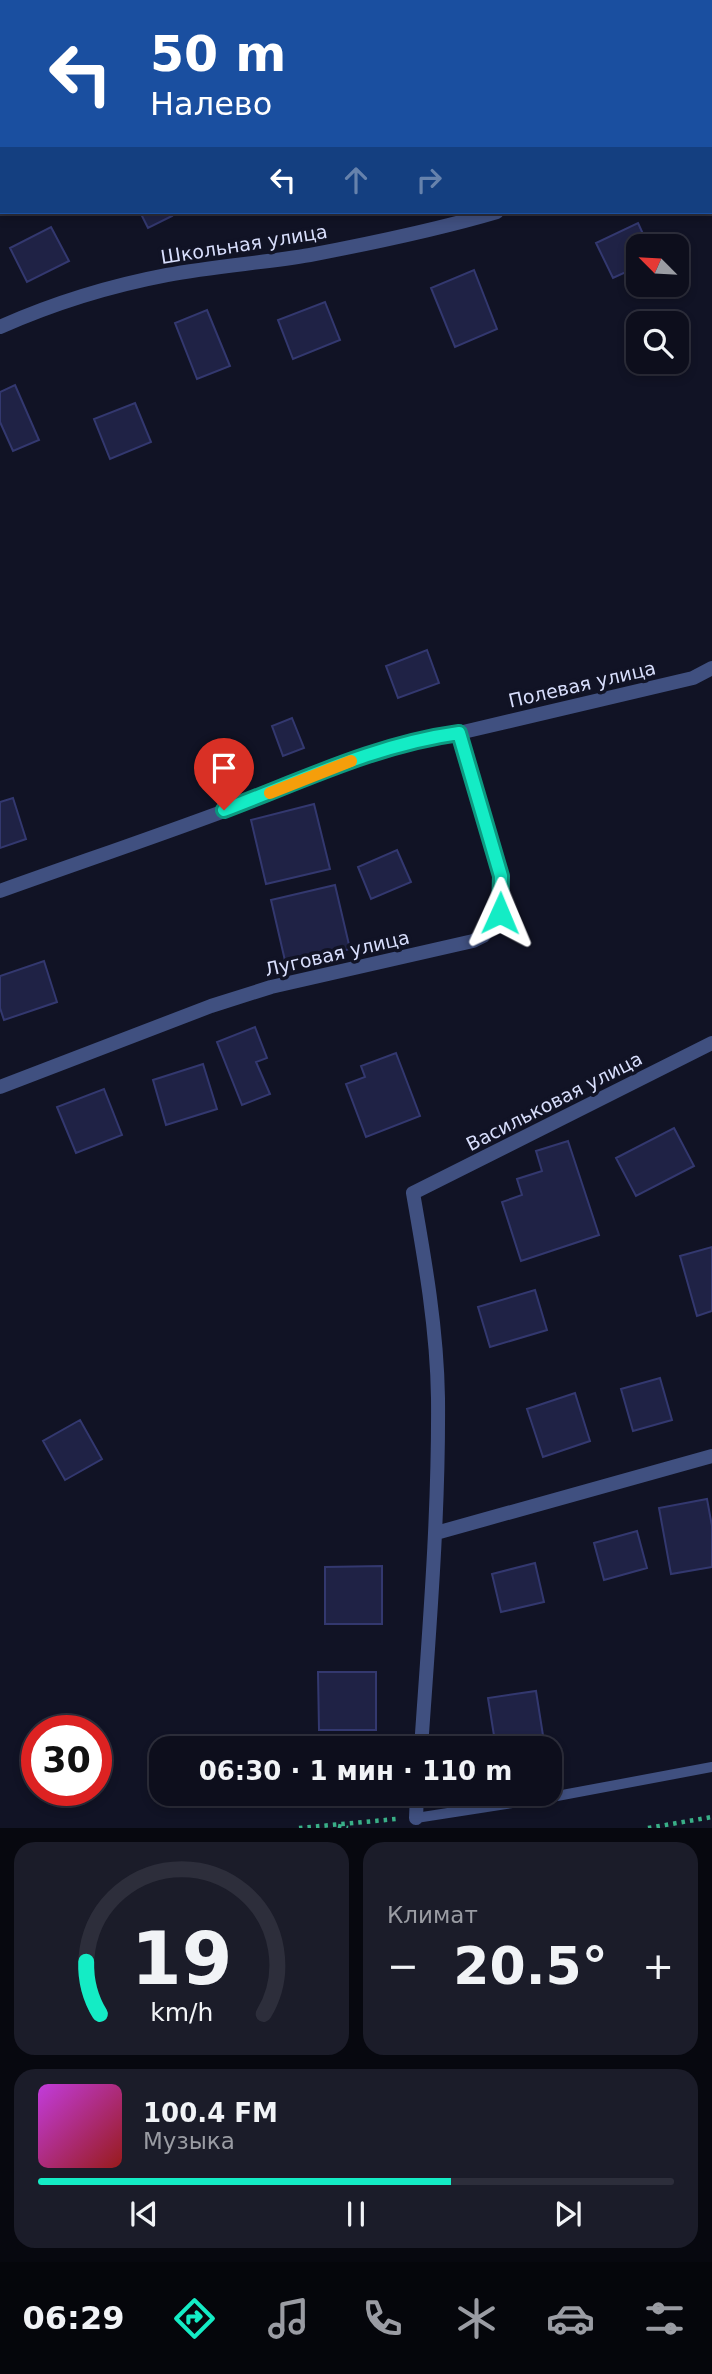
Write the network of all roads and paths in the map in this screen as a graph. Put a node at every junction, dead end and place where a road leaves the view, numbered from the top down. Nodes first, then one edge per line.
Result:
1 (490, 214) edge
2 (0, 327) edge
3 (712, 668) edge
4 (459, 733) junction
5 (0, 891) edge
6 (712, 1043) edge
7 (0, 1087) edge
8 (712, 1456) edge
9 (436, 1532) junction
10 (422, 1736) edge
11 (712, 1767) edge
12 (416, 1806) edge
13 (712, 1817) edge
14 (416, 1818) junction
15 (334, 1825) junction
16 (299, 1828) edge
17 (348, 1828) edge
18 (648, 1828) edge

1 - 2 street, Школьная улица
3 - 4 street, Полевая улица
4 - 5 street, Полевая улица
4 - 7 street, Луговая улица
6 - 9 street, Васильковая улица
8 - 9 street
9 - 10 street
11 - 14 lane
12 - 14 street
13 - 18 path
14 - 15 path
15 - 16 path
15 - 17 path

